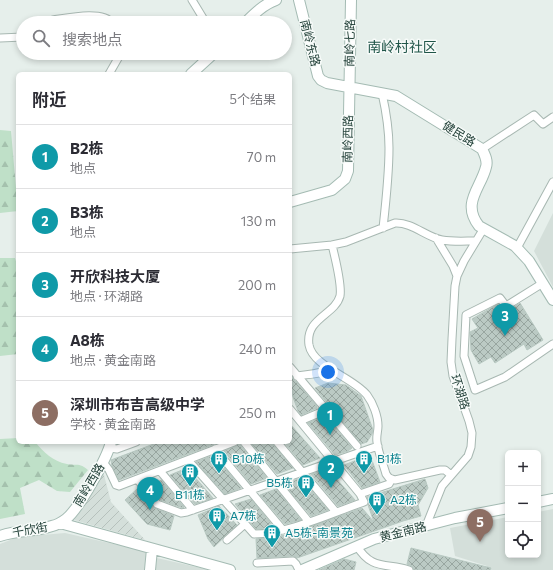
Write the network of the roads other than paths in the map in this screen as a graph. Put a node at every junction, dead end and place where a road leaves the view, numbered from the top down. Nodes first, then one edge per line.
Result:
1 (192, 0) edge
2 (276, 0) edge
3 (299, 0) edge
4 (351, 0) edge
5 (91, 16) edge
6 (102, 16) edge
7 (202, 16) edge
8 (252, 16) edge
9 (16, 37) edge
10 (0, 38) edge
11 (117, 60) edge
12 (206, 60) edge
13 (110, 72) edge
14 (193, 72) edge
15 (349, 87) junction
16 (382, 93) junction
17 (553, 117) edge
18 (482, 149) junction
19 (553, 182) edge
20 (292, 201) edge
21 (383, 228) junction
22 (484, 228) junction
23 (436, 238) junction
24 (476, 242) junction
25 (332, 245) junction
26 (517, 248) junction
27 (292, 249) edge
28 (458, 276) junction
29 (543, 283) junction
30 (553, 300) edge
31 (553, 344) edge
32 (329, 368) junction
33 (292, 369) edge
34 (298, 376) junction
35 (326, 410) junction
36 (292, 411) edge
37 (299, 419) junction
38 (292, 420) edge
39 (131, 444) edge
40 (229, 444) edge
41 (246, 444) edge
42 (279, 444) edge
43 (110, 445) edge
44 (357, 446) dead end
45 (378, 446) junction
46 (215, 449) junction
47 (188, 460) junction
48 (333, 461) junction
49 (103, 462) junction
50 (160, 471) junction
51 (302, 472) junction
52 (450, 475) junction
53 (138, 480) junction
54 (392, 480) junction
55 (276, 481) junction
56 (250, 490) junction
57 (360, 494) junction
58 (553, 499) edge
59 (223, 500) junction
60 (541, 501) edge
61 (505, 509) edge
62 (193, 510) junction
63 (336, 512) junction
64 (308, 522) junction
65 (60, 523) junction
66 (245, 524) junction
67 (426, 526) junction
68 (283, 530) junction
69 (0, 536) edge
70 (227, 540) dead end
71 (357, 546) junction
72 (152, 548) junction
73 (257, 563) dead end
74 (150, 570) edge
75 (230, 570) edge
76 (300, 570) edge
77 (408, 570) edge

1 - 7 street
2 - 8 street
3 - 15 street, 南岭东路
4 - 15 street, 南岭七路
5 - 6 street
9 - 10 street
11 - 13 street
12 - 14 street
15 - 16 street, 健民路
15 - 20 street, 南岭西路
16 - 18 street, 健民路
16 - 21 street
17 - 18 street
18 - 22 street, 健民路
19 - 26 street
21 - 23 street
21 - 25 street
22 - 24 street, 环湖路
22 - 26 street, 健民路
23 - 24 street
23 - 28 street
24 - 28 street, 环湖路
25 - 27 street
25 - 32 street
26 - 29 street, 健民路
28 - 52 street, 环湖路
29 - 30 street, 健民路
29 - 31 street
32 - 34 street
32 - 45 street
33 - 34 street
34 - 35 street
35 - 37 street
35 - 44 street
36 - 37 street
37 - 38 street
37 - 48 street
39 - 43 street
40 - 46 street
41 - 55 street
42 - 51 street
43 - 49 street, 南岭西路
45 - 48 street
45 - 54 street
46 - 47 street
46 - 56 street
47 - 50 street
47 - 59 street
48 - 51 street
48 - 57 street
49 - 53 street
49 - 65 street, 南岭西路
50 - 53 street
50 - 62 street
51 - 55 street
51 - 63 street
52 - 54 street
52 - 67 street, 环湖路
53 - 62 street
54 - 57 street
55 - 56 street
55 - 64 street
56 - 59 street
56 - 68 street
57 - 63 street
58 - 60 street
59 - 62 street
59 - 66 street
61 - 67 street, 黄金南路
63 - 64 street
64 - 68 street
65 - 69 street, 千欣街
65 - 72 street
66 - 68 street
66 - 70 street
67 - 71 street, 黄金南路
71 - 76 street, 黄金南路
71 - 77 street
72 - 74 street
72 - 75 street
73 - 76 street

